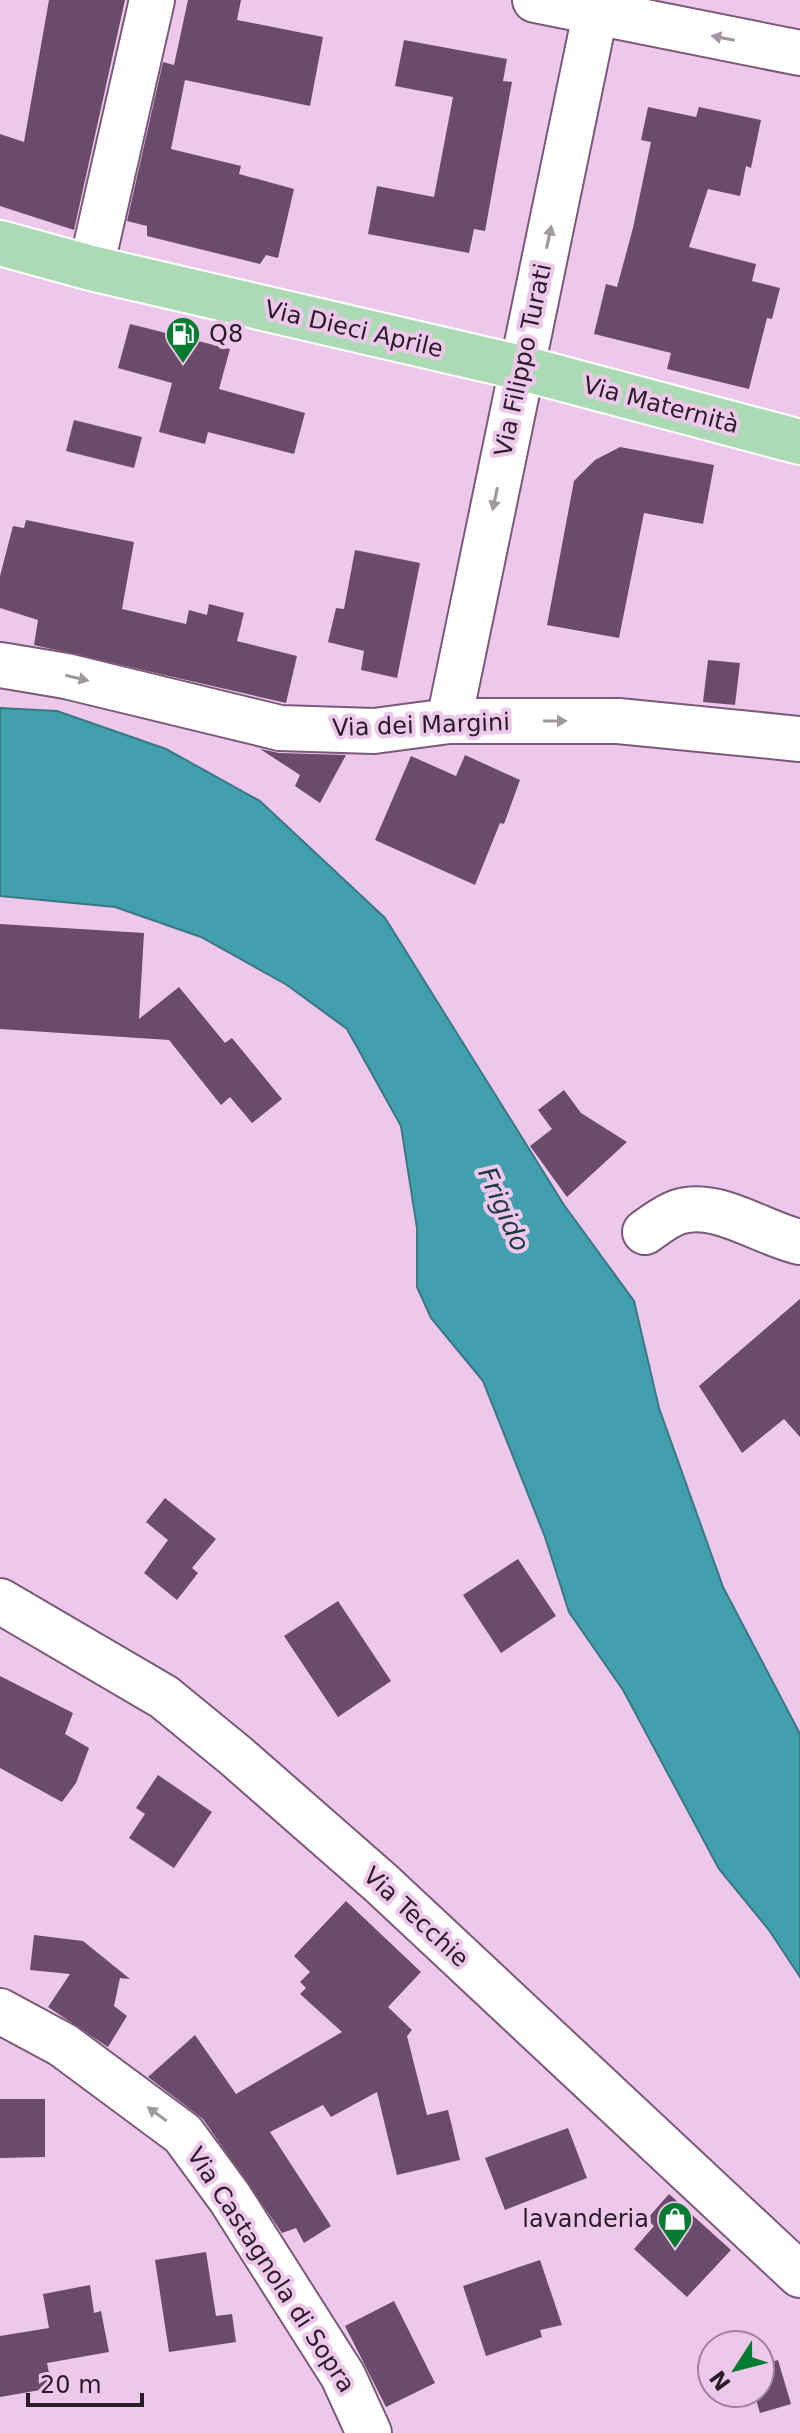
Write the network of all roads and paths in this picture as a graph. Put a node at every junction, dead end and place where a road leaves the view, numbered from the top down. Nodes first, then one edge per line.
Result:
1 (152, 0) edge
2 (535, 0) edge
3 (597, 7) edge
4 (800, 53) edge
5 (0, 243) edge
6 (91, 268) junction
7 (522, 368) junction
8 (800, 442) edge
9 (0, 665) edge
10 (449, 721) junction
11 (800, 739) edge
12 (645, 1232) dead end
13 (800, 1242) edge
14 (0, 1601) edge
15 (0, 2011) edge
16 (800, 2275) edge
17 (369, 2433) edge

1 - 6 street
2 - 3 street
4 -> 3 street
7 -> 3 street, Via Filippo Turati
5 - 6 main road, Via Dieci Aprile
6 - 7 main road, Via Dieci Aprile
7 - 8 main road, Via Maternità
7 -> 10 street, Via Filippo Turati
9 -> 10 street, Via dei Margini
10 -> 11 street, Via dei Margini
12 - 13 street
14 - 16 street, Via Tecchie
17 -> 15 street, Via Castagnola di Sopra

